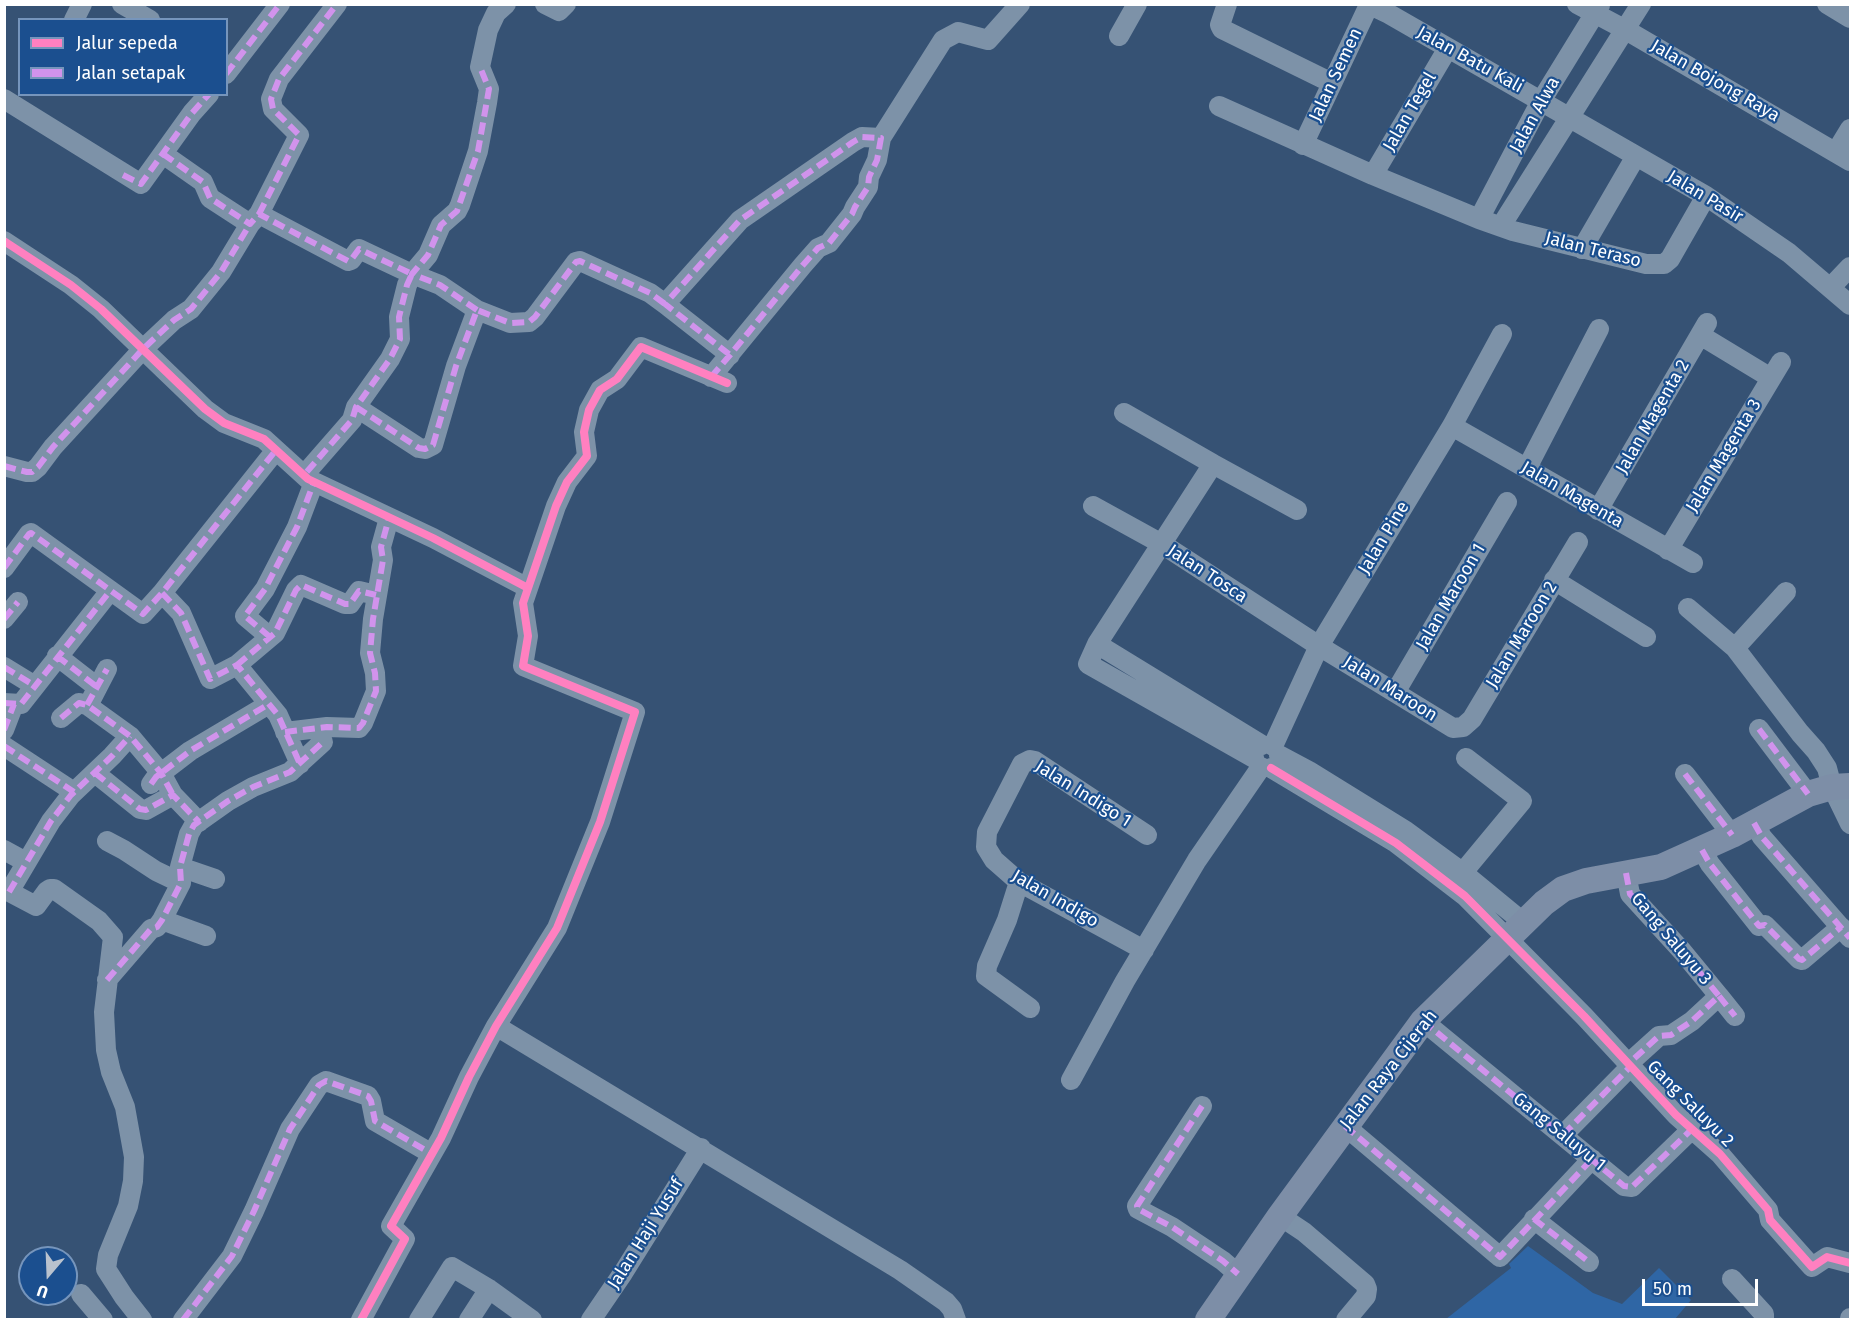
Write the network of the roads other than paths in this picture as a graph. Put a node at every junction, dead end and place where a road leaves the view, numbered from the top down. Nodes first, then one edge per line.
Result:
1 (82, 4) edge
2 (122, 4) edge
3 (280, 4) edge
4 (337, 4) edge
5 (506, 4) edge
6 (545, 4) edge
7 (566, 4) edge
8 (1020, 4) edge
9 (1137, 4) edge
10 (1227, 4) edge
11 (1641, 4) edge
12 (1827, 4) edge
13 (1369, 5) edge
14 (1590, 8) edge
15 (75, 18) edge
16 (146, 18) edge
17 (1851, 18) edge
18 (1626, 30) junction
19 (1119, 36) dead end
20 (1448, 48) junction
21 (228, 71) edge
22 (1332, 83) junction
23 (207, 96) edge
24 (4, 99) edge
25 (1541, 100) junction
26 (1218, 106) dead end
27 (1570, 117) junction
28 (1851, 129) edge
29 (881, 138) junction
30 (1303, 145) junction
31 (163, 154) junction
32 (1636, 156) junction
33 (1843, 156) edge
34 (1373, 175) junction
35 (1706, 195) junction
36 (255, 219) junction
37 (1479, 219) junction
38 (1501, 226) junction
39 (4, 241) edge
40 (1582, 249) junction
41 (1851, 267) edge
42 (412, 274) junction
43 (1831, 287) junction
44 (666, 304) junction
45 (1851, 305) edge
46 (477, 310) junction
47 (1599, 329) dead end
48 (1704, 329) joint
49 (1502, 334) dead end
50 (142, 350) junction
51 (730, 355) junction
52 (356, 407) junction
53 (1124, 413) dead end
54 (1452, 426) junction
55 (276, 450) junction
56 (1213, 464) junction
57 (4, 466) edge
58 (1527, 468) junction
59 (309, 479) junction
60 (1507, 502) dead end
61 (1093, 506) dead end
62 (1297, 510) dead end
63 (1598, 510) junction
64 (389, 518) junction
65 (1578, 542) dead end
66 (1162, 544) junction
67 (1668, 550) junction
68 (1693, 563) dead end
69 (4, 568) edge
70 (1554, 580) junction
71 (528, 588) junction
72 (110, 591) junction
73 (1786, 592) dead end
74 (162, 594) junction
75 (376, 596) junction
76 (18, 602) dead end
77 (1688, 608) dead end
78 (4, 619) edge
79 (270, 637) junction
80 (1646, 637) dead end
81 (1319, 646) junction
82 (1735, 648) junction
83 (57, 656) junction
84 (237, 665) junction
85 (4, 667) edge
86 (107, 669) dead end
87 (35, 686) junction
88 (97, 687) junction
89 (1396, 691) junction
90 (9, 704) edge
91 (269, 704) junction
92 (87, 705) junction
93 (61, 718) dead end
94 (1462, 727) joint
95 (1759, 729) dead end
96 (4, 730) edge
97 (285, 732) junction
98 (130, 736) junction
99 (323, 742) dead end
100 (4, 746) edge
101 (1267, 756) junction
102 (1466, 758) dead end
103 (300, 764) junction
104 (95, 773) junction
105 (1685, 774) dead end
106 (156, 778) junction
107 (1830, 789) edge
108 (74, 792) junction
109 (174, 795) junction
110 (199, 822) junction
111 (1754, 823) junction
112 (1851, 824) edge
113 (987, 832) joint
114 (1147, 835) dead end
115 (1732, 835) junction
116 (107, 841) dead end
117 (4, 850) edge
118 (1702, 850) junction
119 (26, 862) junction
120 (1626, 873) junction
121 (180, 875) junction
122 (215, 879) dead end
123 (1457, 879) junction
124 (1019, 882) junction
125 (7, 890) edge
126 (162, 920) junction
127 (1516, 931) junction
128 (1846, 932) edge
129 (206, 936) dead end
130 (1144, 950) junction
131 (107, 980) junction
132 (1719, 996) junction
133 (1030, 1008) dead end
134 (1735, 1016) dead end
135 (1423, 1021) junction
136 (496, 1026) junction
137 (1629, 1065) junction
138 (1071, 1080) dead end
139 (1202, 1106) dead end
140 (1345, 1126) junction
141 (1692, 1129) junction
142 (1563, 1136) junction
143 (701, 1148) junction
144 (432, 1154) junction
145 (1592, 1159) junction
146 (1280, 1216) junction
147 (1534, 1219) junction
148 (1589, 1262) dead end
149 (1851, 1263) edge
150 (1238, 1274) junction
151 (1732, 1279) dead end
152 (489, 1288) junction
153 (81, 1294) dead end
154 (103, 1320) edge
155 (142, 1320) edge
156 (183, 1320) edge
157 (362, 1320) edge
158 (419, 1320) edge
159 (469, 1320) edge
160 (532, 1320) edge
161 (591, 1320) edge
162 (956, 1320) edge
163 (1209, 1320) edge
164 (1346, 1320) edge
165 (1764, 1320) edge

1 - 15 street
2 - 16 street
3 - 21 street
4 - 36 street
5 - 42 street
6 - 7 street
8 - 29 street
9 - 19 street
10 - 22 street
11 - 18 street, Jalan Alwa
12 - 17 street
13 - 20 street, Jalan Batu Kali
13 - 22 street, Jalan Semen
14 - 18 street, Jalan Bojong Raya
14 - 25 street, Jalan Alwa
18 - 27 street, Jalan Alwa
18 - 33 street, Jalan Bojong Raya
20 - 25 street, Jalan Batu Kali
20 - 34 street, Jalan Tegel
22 - 30 street, Jalan Semen
23 - 31 street
24 - 31 street
25 - 27 street, Jalan Batu Kali
25 - 37 street, Jalan Alwa
26 - 30 street, Jalan Teraso
27 - 32 street, Jalan Pasir
27 - 38 street, Jalan Alwa
28 - 33 street
29 - 44 street
29 - 51 street
30 - 34 street, Jalan Teraso
31 - 36 street
32 - 35 street, Jalan Pasir
32 - 40 street
34 - 37 street, Jalan Teraso
35 - 40 street, Jalan Teraso
35 - 43 street, Jalan Pasir
36 - 42 street
36 - 50 street
37 - 38 street, Jalan Teraso
38 - 40 street, Jalan Teraso
39 - 50 street
41 - 43 street
42 - 46 street
42 - 52 street
43 - 45 street, Jalan Pasir
44 - 46 street
44 - 51 street
46 - 52 street
47 - 58 street
48 - 63 street, Jalan Magenta 2
48 - 67 street, Jalan Magenta 3
49 - 54 street, Jalan Pine
50 - 55 street
50 - 57 street
51 - 71 street
52 - 59 street
53 - 56 street
54 - 58 street, Jalan Magenta
54 - 81 street, Jalan Pine
55 - 59 street
55 - 74 street
56 - 62 street
56 - 66 street
58 - 63 street, Jalan Magenta
59 - 64 street
59 - 79 street
60 - 89 street, Jalan Maroon 1
61 - 66 street, Jalan Tosca
63 - 67 street, Jalan Magenta
64 - 71 street
64 - 75 street
65 - 70 street, Jalan Maroon 2
66 - 81 street, Jalan Tosca
66 - 101 street, Gang Saluyu 2
67 - 68 street, Jalan Magenta
69 - 72 street
70 - 80 street
70 - 94 street, Jalan Maroon 2
71 - 136 street
72 - 74 street
72 - 83 street
73 - 82 street
74 - 84 street
75 - 79 street
75 - 97 street
76 - 78 street
77 - 82 street
79 - 84 street
81 - 89 street, Jalan Maroon
81 - 101 street, Jalan Pine
82 - 107 street
83 - 87 street
83 - 88 street
84 - 91 street
85 - 87 street
86 - 88 street
87 - 90 street
88 - 92 street
89 - 94 street, Jalan Maroon
90 - 96 street
91 - 97 street
91 - 106 street
92 - 93 street
92 - 98 street
95 - 107 street
97 - 103 street
98 - 104 street
98 - 106 street
99 - 103 street
100 - 108 street
101 - 123 street, Gang Saluyu 2
101 - 130 street, Jalan Pine
102 - 123 street
103 - 110 street
104 - 108 street
104 - 109 street
105 - 115 street
106 - 109 street
107 - 111 main road, Jalan Raya Cijerah
107 - 112 street
108 - 119 street
109 - 110 street
110 - 121 street
111 - 115 main road, Jalan Raya Cijerah
111 - 128 street
113 - 114 street, Jalan Indigo 1
113 - 124 street, Jalan Indigo
115 - 118 main road, Jalan Raya Cijerah
116 - 121 street
117 - 119 street
118 - 120 main road, Jalan Raya Cijerah
118 - 128 street
119 - 125 street
120 - 127 main road, Jalan Raya Cijerah
120 - 132 street, Gang Saluyu 3
121 - 122 street
121 - 126 street
123 - 127 street, Gang Saluyu 2
124 - 130 street, Jalan Indigo
124 - 133 street
125 - 131 street
126 - 129 street
126 - 131 street
127 - 135 main road, Jalan Raya Cijerah
127 - 137 street, Gang Saluyu 2
130 - 138 street, Jalan Pine
131 - 155 street
132 - 134 street
132 - 137 street, Gang Saluyu 3
135 - 140 main road, Jalan Raya Cijerah
135 - 142 street, Gang Saluyu 1
136 - 143 street
136 - 144 street
137 - 141 street, Gang Saluyu 2
137 - 142 street, Gang Saluyu 3
139 - 150 street
140 - 146 main road, Jalan Raya Cijerah
140 - 147 street
141 - 145 street, Gang Saluyu 1
141 - 149 street, Gang Saluyu 2
142 - 145 street, Gang Saluyu 1
143 - 161 street, Jalan Haji Yusuf
143 - 162 street
144 - 156 street
144 - 157 street
145 - 147 street
146 - 150 main road, Jalan Raya Cijerah
146 - 164 street
147 - 148 street
150 - 163 main road, Jalan Raya Cijerah
151 - 165 street
152 - 158 street
152 - 159 street
152 - 160 street
153 - 154 street

